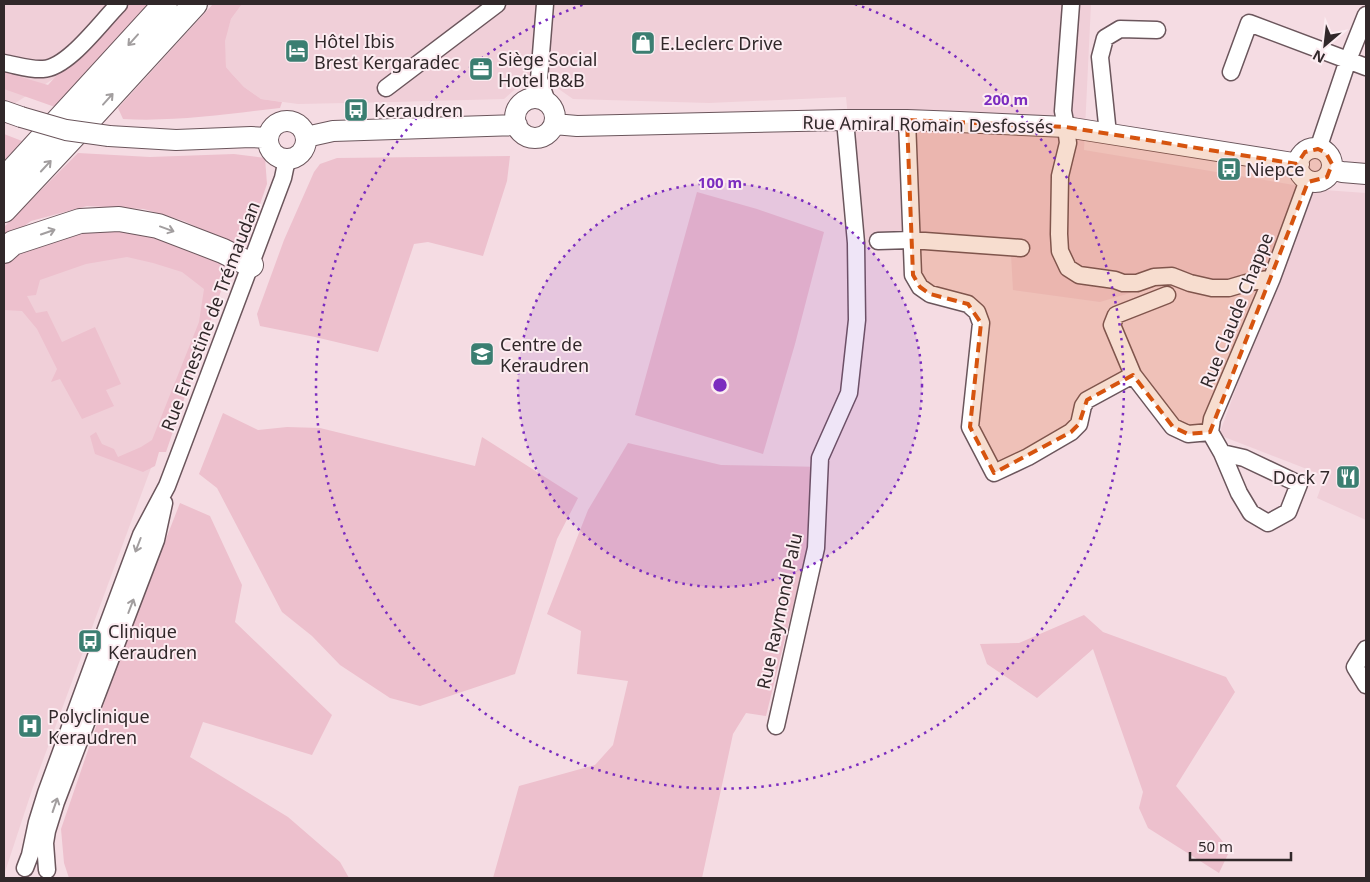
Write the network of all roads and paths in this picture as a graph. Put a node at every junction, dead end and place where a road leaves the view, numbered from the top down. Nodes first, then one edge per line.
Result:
1 (118, 4) edge
2 (165, 4) edge
3 (195, 4) edge
4 (497, 4) edge
5 (545, 4) edge
6 (1071, 4) edge
7 (1366, 16) edge
8 (1157, 30) dead end
9 (1348, 60) junction
10 (4, 63) edge
11 (1366, 67) edge
12 (1231, 72) dead end
13 (386, 88) dead end
14 (539, 100) junction
15 (12, 114) edge
16 (845, 120) junction
17 (907, 120) junction
18 (554, 124) junction
19 (517, 125) junction
20 (1066, 127) junction
21 (1108, 134) junction
22 (306, 137) junction
23 (268, 138) junction
24 (1318, 149) junction
25 (287, 159) junction
26 (1332, 169) junction
27 (1303, 172) junction
28 (1366, 174) edge
29 (4, 180) edge
30 (4, 210) edge
31 (911, 240) junction
32 (878, 241) dead end
33 (1021, 248) dead end
34 (4, 251) edge
35 (252, 265) junction
36 (1272, 278) junction
37 (1167, 295) dead end
38 (1133, 374) junction
39 (1210, 432) junction
40 (1222, 453) junction
41 (167, 486) junction
42 (1366, 649) edge
43 (1366, 685) edge
44 (776, 726) dead end
45 (21, 873) edge
46 (52, 876) edge

1 - 10 street
2 -> 29 highway
30 -> 3 highway
4 - 13 street
5 - 14 street
6 - 20 street
7 - 9 street
8 - 21 street
9 - 11 street
9 - 12 street
9 - 24 street
14 - 18 main road
14 - 19 main road
15 - 23 main road, bridge
16 - 17 main road, Rue Amiral Romain Desfossés
16 - 18 main road, Rue Amiral Romain Desfossés
16 - 44 street, Rue Raymond Palu
17 - 20 main road, Rue Amiral Romain Desfossés
17 - 31 street
18 - 19 main road
19 - 22 main road
20 - 21 main road, Rue Amiral Romain Desfossés
20 - 36 street
21 - 27 main road, Rue Amiral Romain Desfossés
22 - 23 main road
22 - 25 main road
23 - 25 main road
24 - 26 main road
24 - 27 main road
25 - 35 street, Rue Ernestine de Trémaudan
26 - 27 main road, Rue Amiral Romain Desfossés
26 - 28 main road
27 - 36 street, Rue Claude Chappe
31 - 32 street
31 - 33 street
31 - 38 street
34 -> 35 highway
35 - 41 street, Rue Ernestine de Trémaudan
36 - 39 street, Rue Claude Chappe
37 - 38 street
38 - 39 street
39 - 40 street
40 - 40 street
41 -> 45 street, Rue Ernestine de Trémaudan
46 -> 41 street, Rue Ernestine de Trémaudan
42 - 43 street
45 - 46 street

